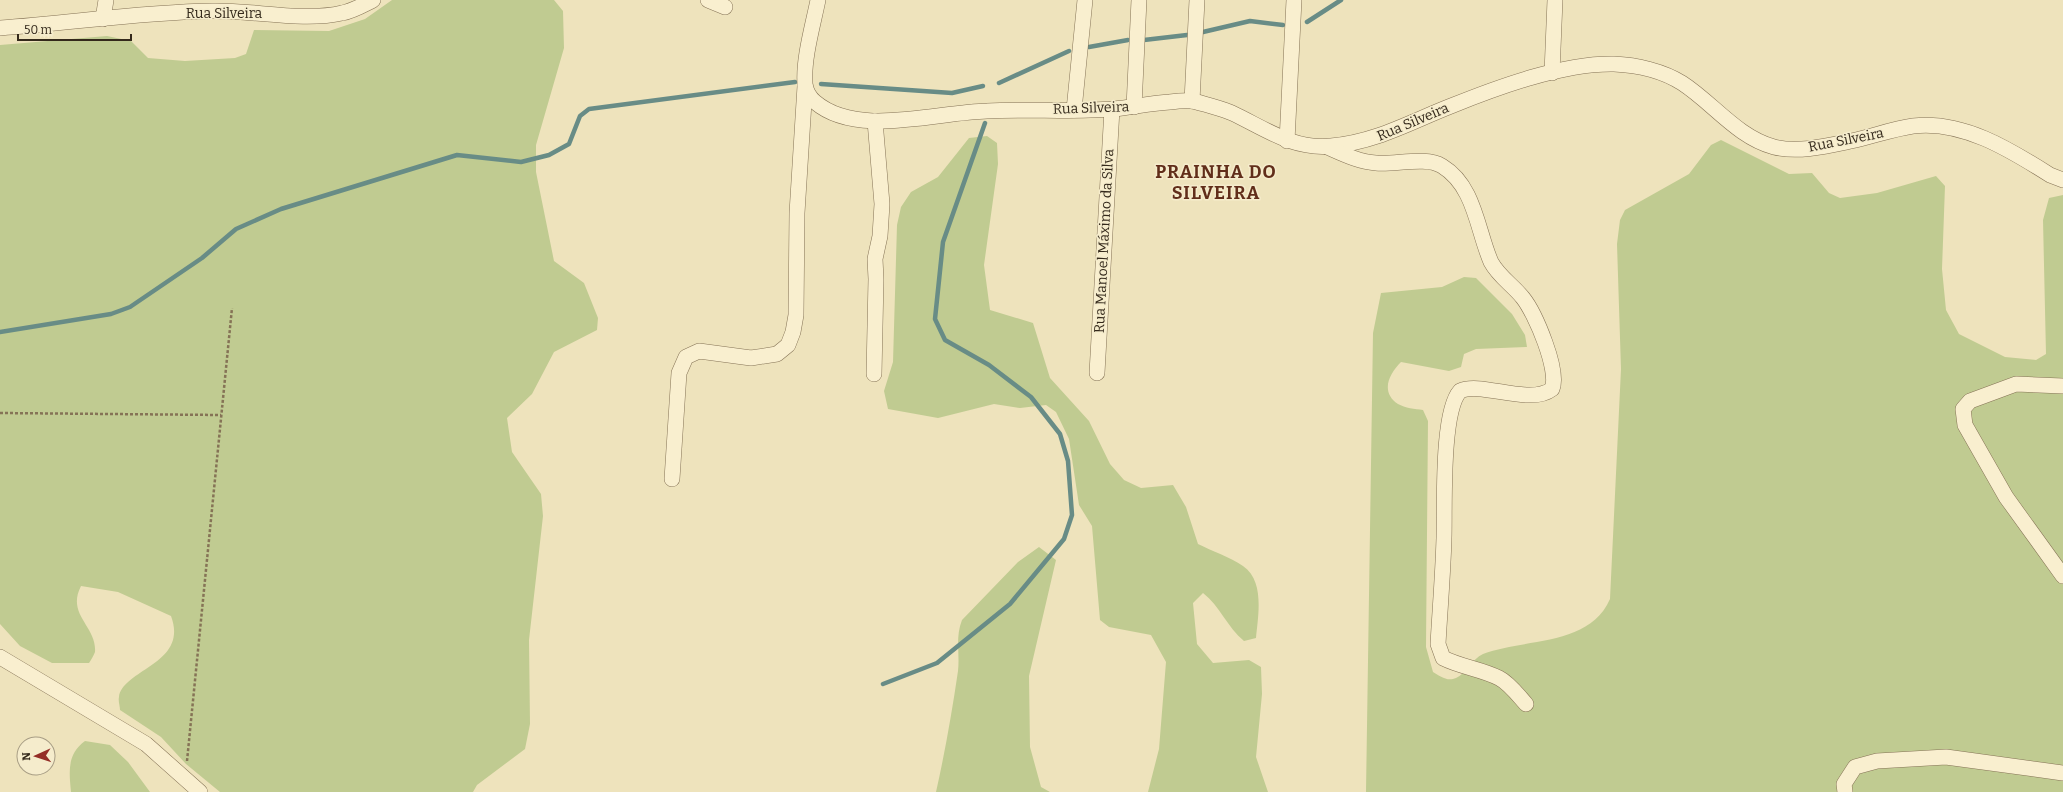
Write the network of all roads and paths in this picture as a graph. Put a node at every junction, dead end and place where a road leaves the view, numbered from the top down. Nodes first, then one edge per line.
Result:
1 (106, 0) edge
2 (373, 0) edge
3 (708, 0) edge
4 (818, 0) edge
5 (1085, 0) edge
6 (1139, 0) edge
7 (1198, 0) edge
8 (1294, 0) edge
9 (1556, 0) edge
10 (725, 6) dead end
11 (103, 19) junction
12 (0, 28) edge
13 (1552, 73) junction
14 (805, 86) junction
15 (1192, 101) junction
16 (1134, 107) junction
17 (1112, 109) junction
18 (1074, 110) junction
19 (875, 121) junction
20 (1287, 141) junction
21 (1327, 147) junction
22 (2063, 180) edge
23 (232, 308) dead end
24 (1096, 373) dead end
25 (874, 374) dead end
26 (2063, 386) edge
27 (0, 413) edge
28 (221, 415) junction
29 (672, 479) dead end
30 (2063, 576) edge
31 (0, 657) edge
32 (1526, 704) dead end
33 (2063, 773) edge
34 (186, 777) junction
35 (200, 792) edge
36 (1845, 792) edge

1 - 11 street
2 - 11 street, Rua Silveira
3 - 10 street
4 - 14 street
5 - 18 street
6 - 16 street
7 - 15 street
8 - 20 street
9 - 13 street
11 - 12 street, Rua Silveira
13 - 21 street, Rua Silveira
13 - 22 street, Rua Silveira
14 - 19 street, Rua Silveira
14 - 29 street
15 - 16 street, Rua Silveira
15 - 20 street, Rua Silveira
16 - 17 street, Rua Silveira
17 - 18 street, Rua Silveira
17 - 24 street, Rua Manoel Máximo da Silva
18 - 19 street, Rua Silveira
19 - 25 street
20 - 21 street, Rua Silveira
21 - 32 street
23 - 28 path
26 - 30 street
27 - 28 path
28 - 34 path
31 - 34 street
33 - 36 street
34 - 35 street

